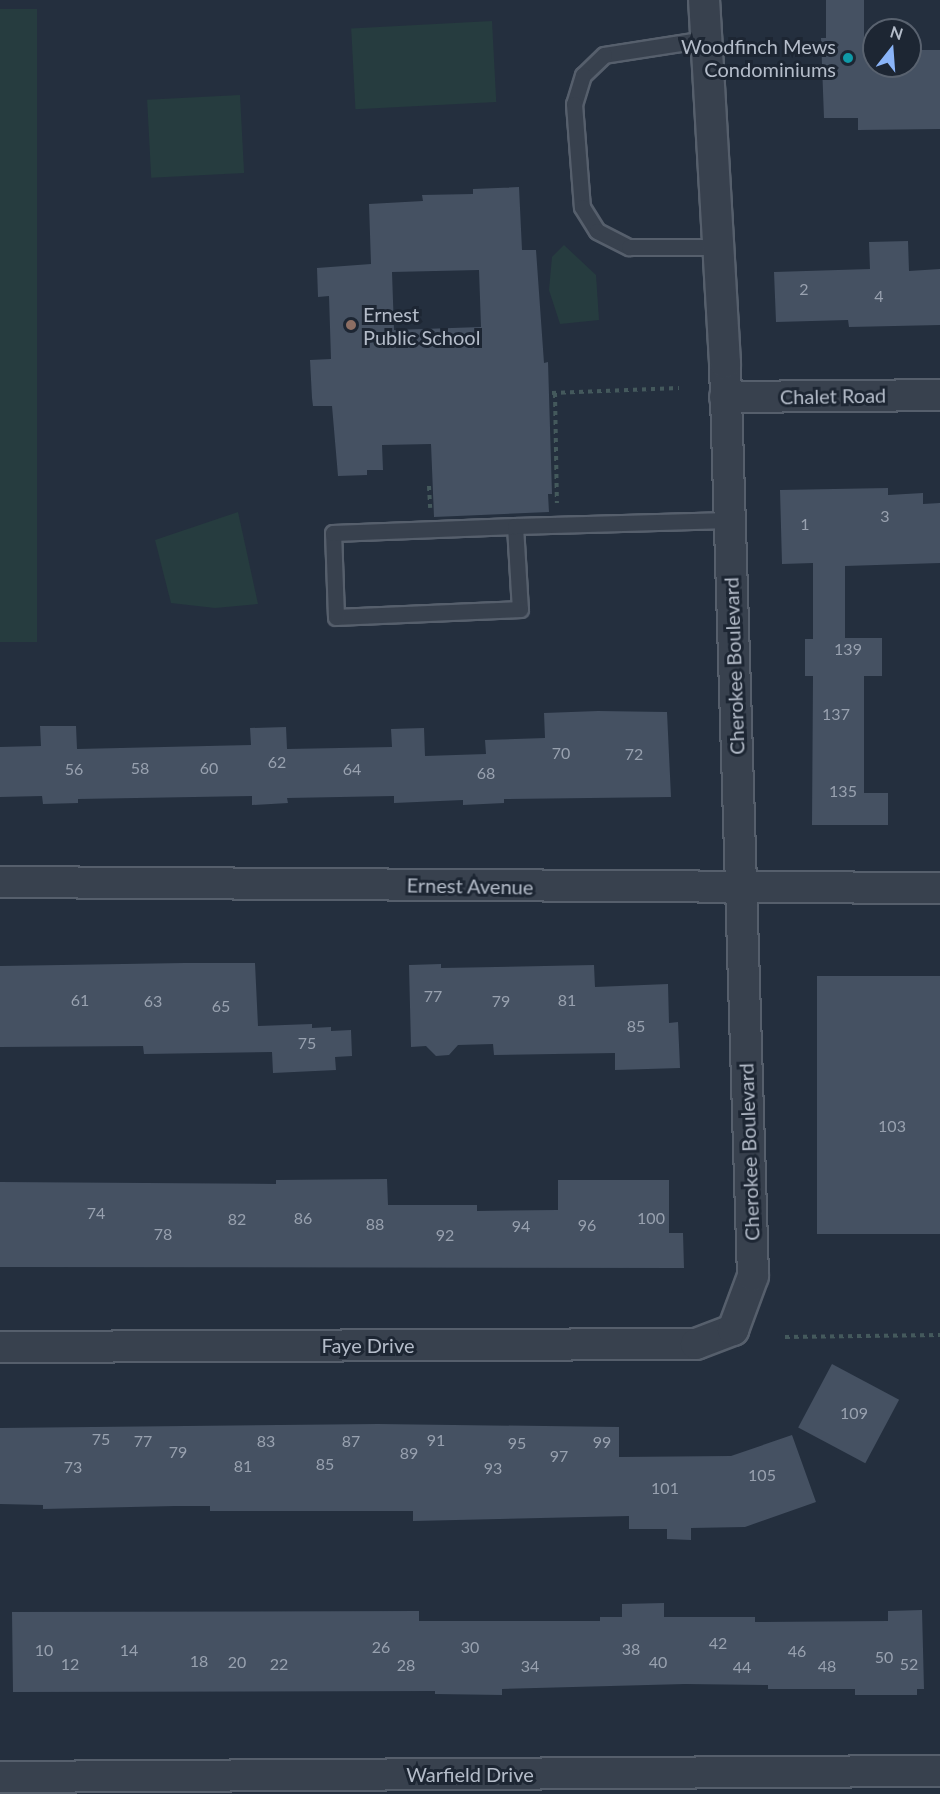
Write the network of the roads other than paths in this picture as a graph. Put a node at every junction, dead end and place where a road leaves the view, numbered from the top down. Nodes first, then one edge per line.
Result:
1 (704, 0) edge
2 (706, 39) junction
3 (717, 247) junction
4 (940, 395) edge
5 (725, 397) junction
6 (729, 520) junction
7 (515, 526) junction
8 (0, 882) edge
9 (940, 888) edge
10 (741, 889) junction
11 (734, 1330) joint
12 (0, 1347) edge
13 (940, 1771) edge
14 (0, 1777) edge

1 - 2 street, Cherokee Boulevard
2 - 3 street, Cherokee Boulevard
2 - 3 lane
3 - 5 street, Cherokee Boulevard
4 - 5 street, Chalet Road
5 - 6 street, Cherokee Boulevard
6 - 7 lane
6 - 10 street, Cherokee Boulevard
7 - 7 lane
8 - 10 street, Ernest Avenue
9 - 10 street, Ernest Avenue
10 - 11 street, Cherokee Boulevard
11 - 12 street, Faye Drive
13 - 14 street, Warfield Drive

